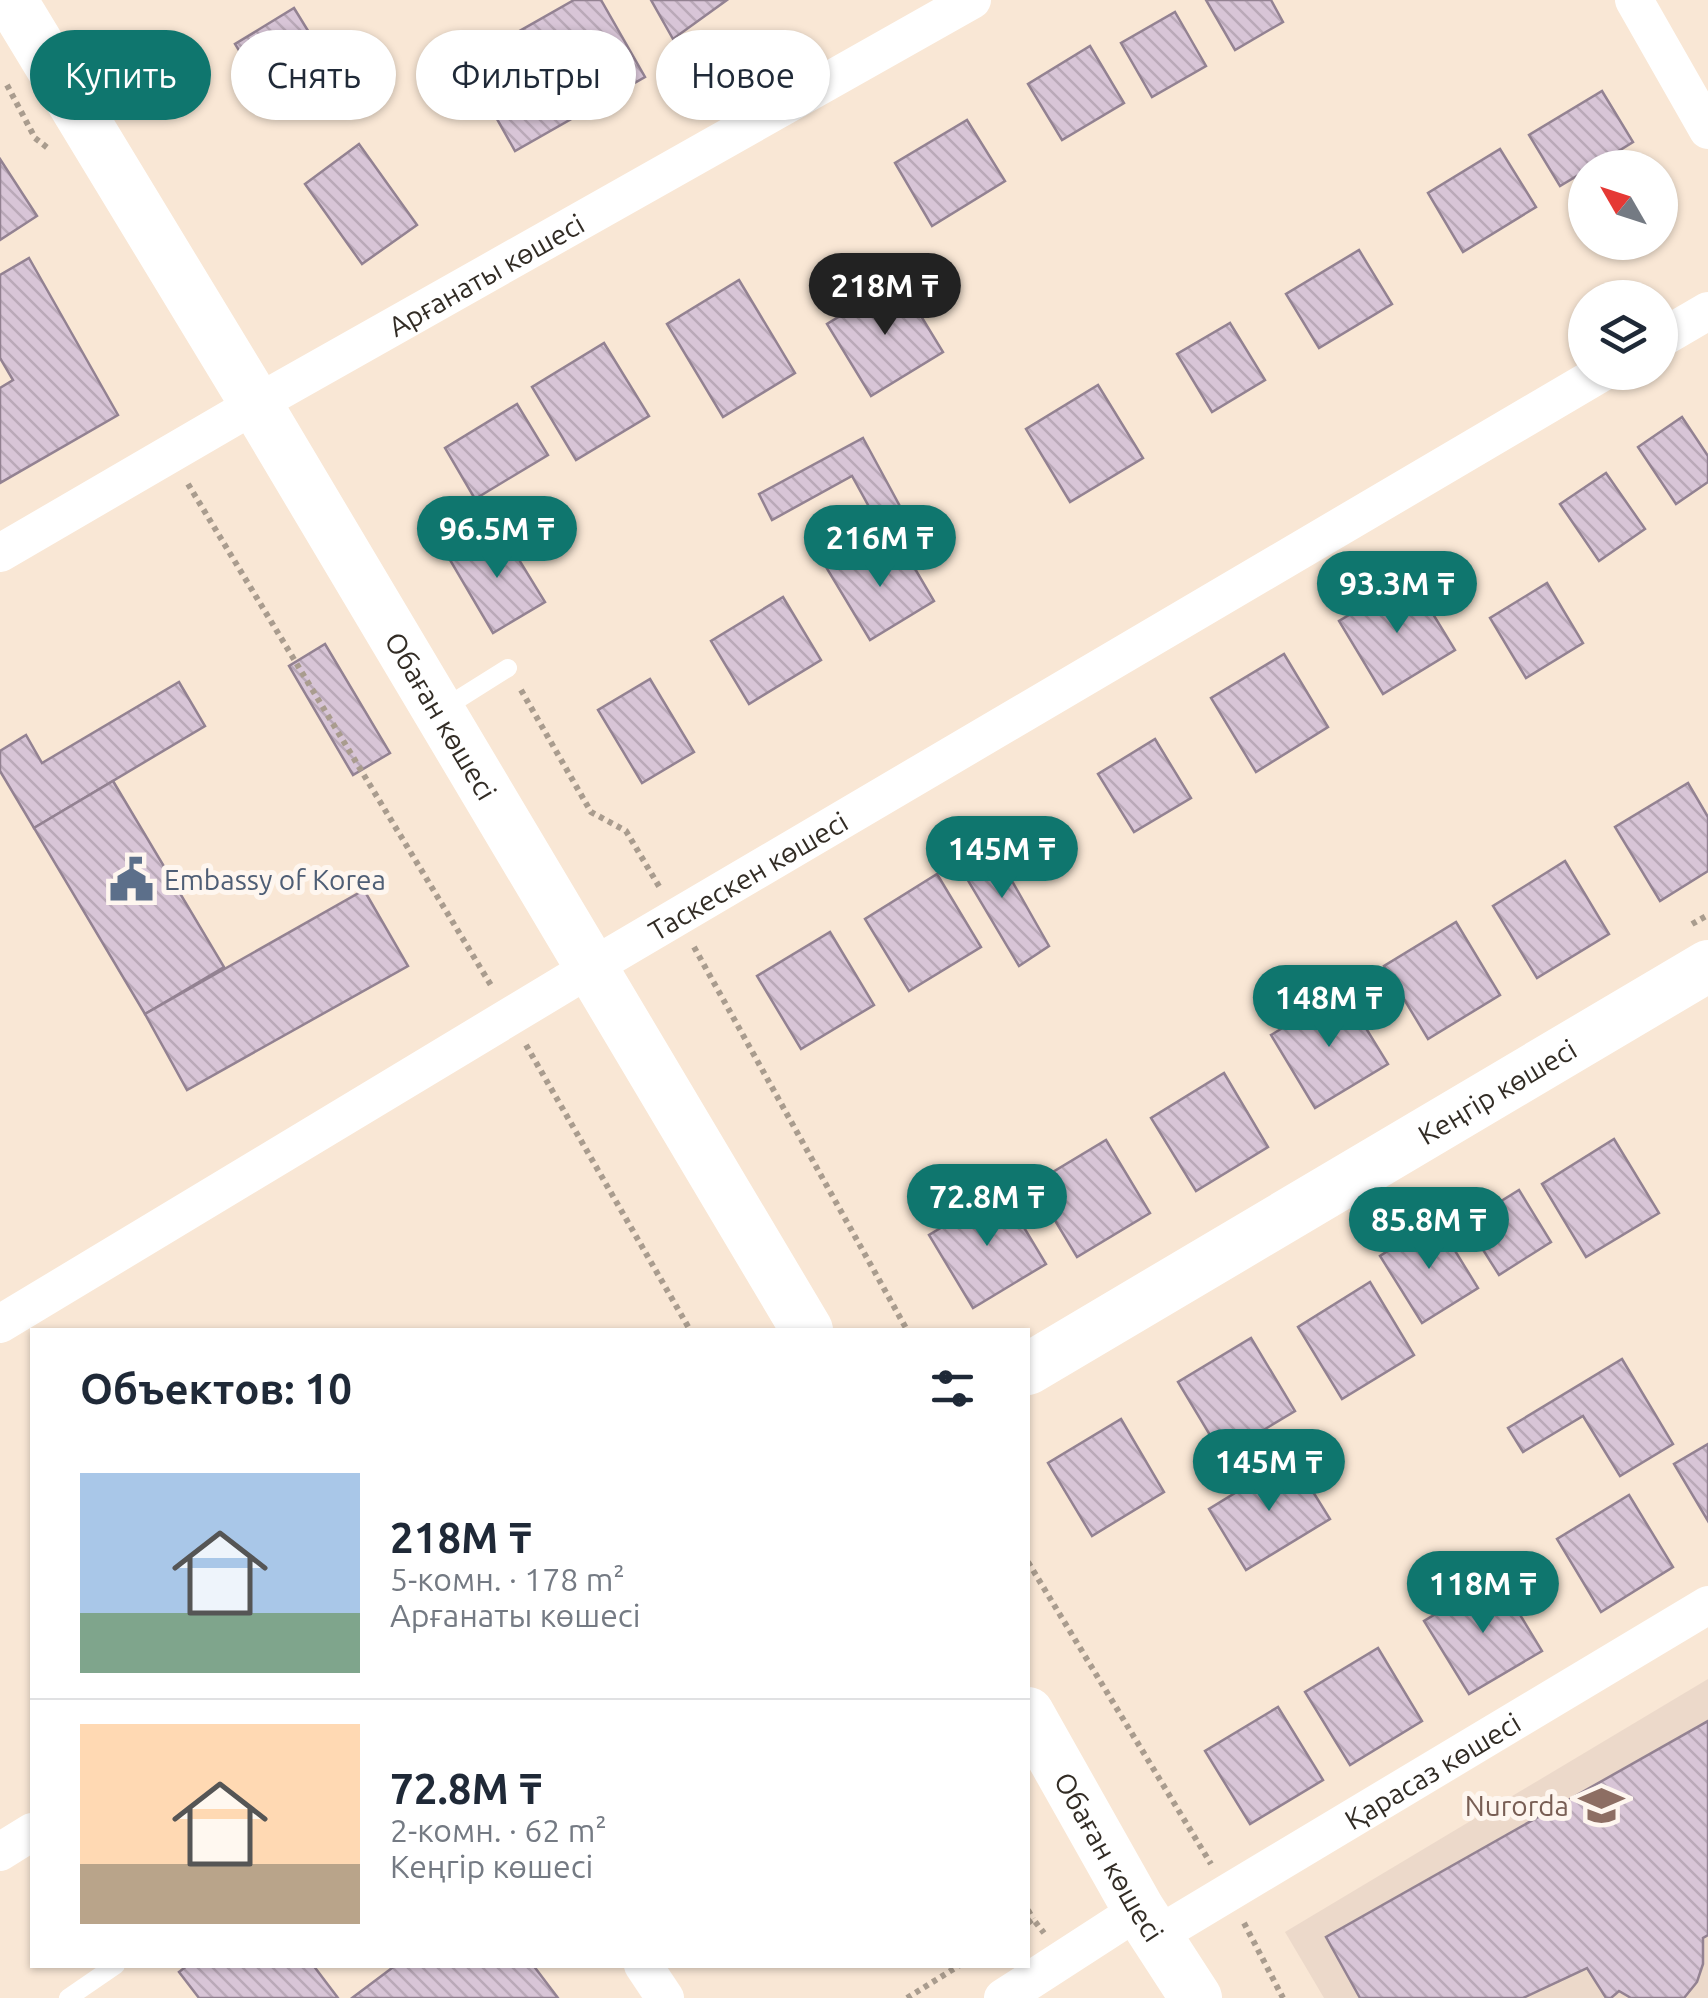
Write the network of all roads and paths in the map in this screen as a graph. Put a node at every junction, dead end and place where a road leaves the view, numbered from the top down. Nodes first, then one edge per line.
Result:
1 (11, 0) edge
2 (972, 0) edge
3 (1634, 0) edge
4 (0, 70) edge
5 (1708, 130) edge
6 (58, 156) dead end
7 (1708, 311) edge
8 (1678, 328) edge
9 (1572, 390) edge
10 (256, 404) junction
11 (179, 448) junction
12 (0, 553) edge
13 (508, 668) joint
14 (440, 711) junction
15 (677, 916) junction
16 (592, 966) junction
17 (1708, 966) edge
18 (510, 1016) junction
19 (0, 1324) edge
20 (689, 1328) edge
21 (804, 1328) edge
22 (906, 1328) edge
23 (1030, 1367) edge
24 (1030, 1565) edge
25 (1708, 1605) edge
26 (1030, 1717) edge
27 (30, 1833) edge
28 (0, 1852) edge
29 (1228, 1893) junction
30 (1030, 1914) edge
31 (1033, 1919) dead end
32 (1147, 1923) junction
33 (112, 1968) edge
34 (645, 1968) edge
35 (955, 1968) edge
36 (68, 1998) edge
37 (665, 1998) edge
38 (907, 1998) edge
39 (1003, 1998) edge
40 (1196, 1998) edge
41 (1282, 1998) edge

1 - 10 street, Обаған көшесі
2 - 10 street, Арғанаты көшесі
3 - 5 street
4 - 6 path
7 - 8 street
9 - 15 street, Таскескен көшесі
10 - 11 street, Арғанаты көшесі
10 - 14 street, Обаған көшесі
11 - 12 street, Арғанаты көшесі
11 - 18 path
13 - 14 lane
13 - 15 path
14 - 16 street, Обаған көшесі
15 - 16 street, Таскескен көшесі
15 - 22 path
16 - 18 street, Таскескен көшесі
16 - 21 street, Обаған көшесі
17 - 23 street, Кеңгір көшесі
18 - 19 street, Таскескен көшесі
18 - 20 path
24 - 29 path
25 - 29 street, Қарасаз көшесі
26 - 32 street, Обаған көшесі
27 - 28 street
29 - 32 street, Қарасаз көшесі
29 - 41 path
30 - 31 path
32 - 39 street, Қарасаз көшесі
32 - 40 street, Обаған көшесі
33 - 36 lane
34 - 37 street
35 - 38 path

